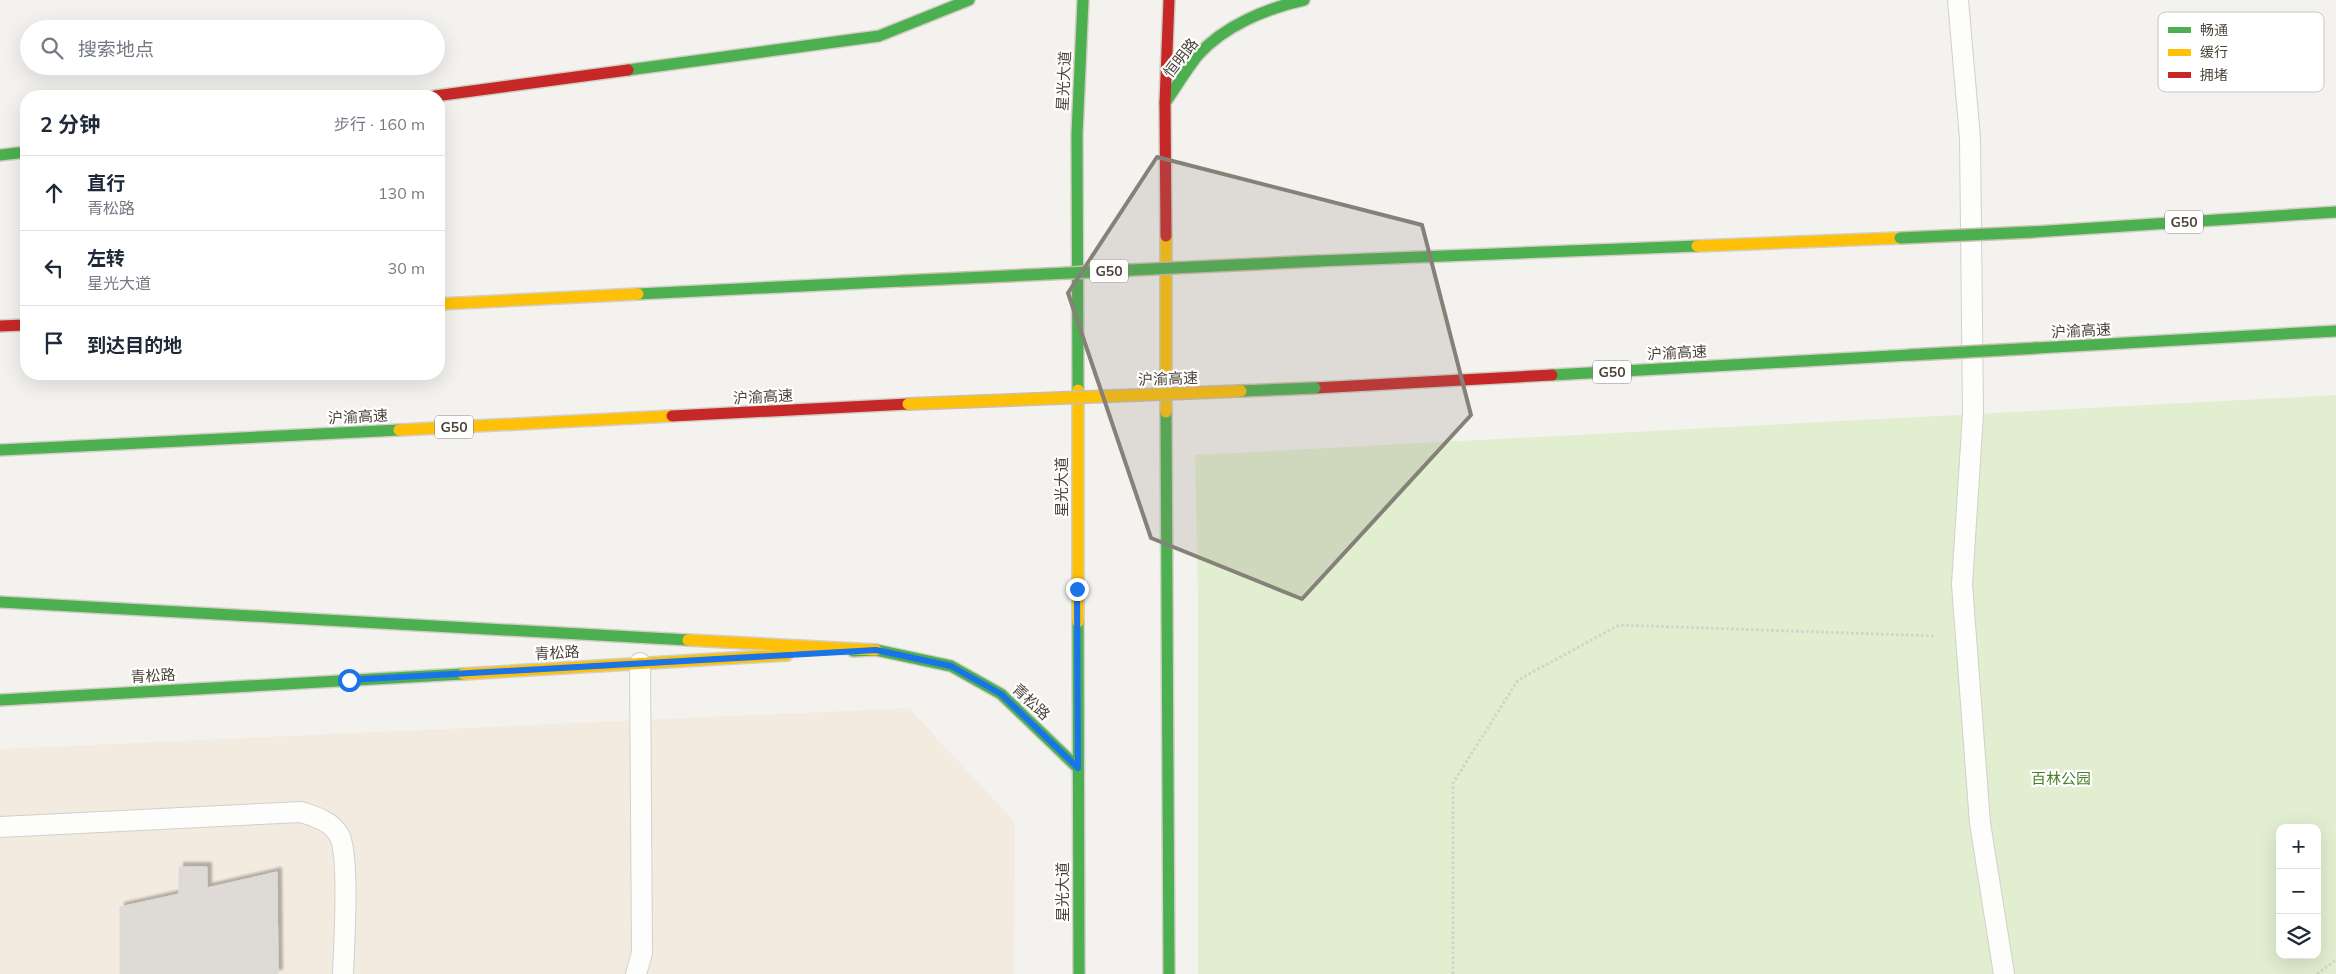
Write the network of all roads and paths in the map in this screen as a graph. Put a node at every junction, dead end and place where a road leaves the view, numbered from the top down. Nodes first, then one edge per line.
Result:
1 (969, 0) edge
2 (1083, 0) edge
3 (1169, 0) edge
4 (1304, 0) edge
5 (1958, 0) edge
6 (445, 95) edge
7 (1165, 103) junction
8 (20, 153) edge
9 (0, 156) edge
10 (2336, 212) edge
11 (445, 304) edge
12 (20, 325) edge
13 (0, 326) edge
14 (2336, 330) edge
15 (0, 450) edge
16 (0, 602) edge
17 (1966, 637) junction
18 (876, 650) junction
19 (640, 663) junction
20 (0, 700) edge
21 (1078, 768) junction
22 (0, 827) edge
23 (2336, 960) edge
24 (343, 974) edge
25 (636, 974) edge
26 (1079, 974) edge
27 (1169, 974) edge
28 (1453, 974) edge
29 (2004, 974) edge
30 (2317, 974) edge

1 - 6 main road
2 - 21 main road, 星光大道
3 - 7 main road
4 - 7 main road, 恒明路
5 - 17 lane
7 - 27 main road
8 - 9 main road
10 - 11 main road, G50, bridge
12 - 13 main road
14 - 15 main road, 沪渝高速 / G50, bridge
16 - 18 main road
17 - 28 path
17 - 29 lane
18 - 19 main road, 青松路
18 - 21 main road, 青松路
19 - 20 main road, 青松路
19 - 25 lane
21 - 26 main road, 星光大道
22 - 24 lane
23 - 30 path

